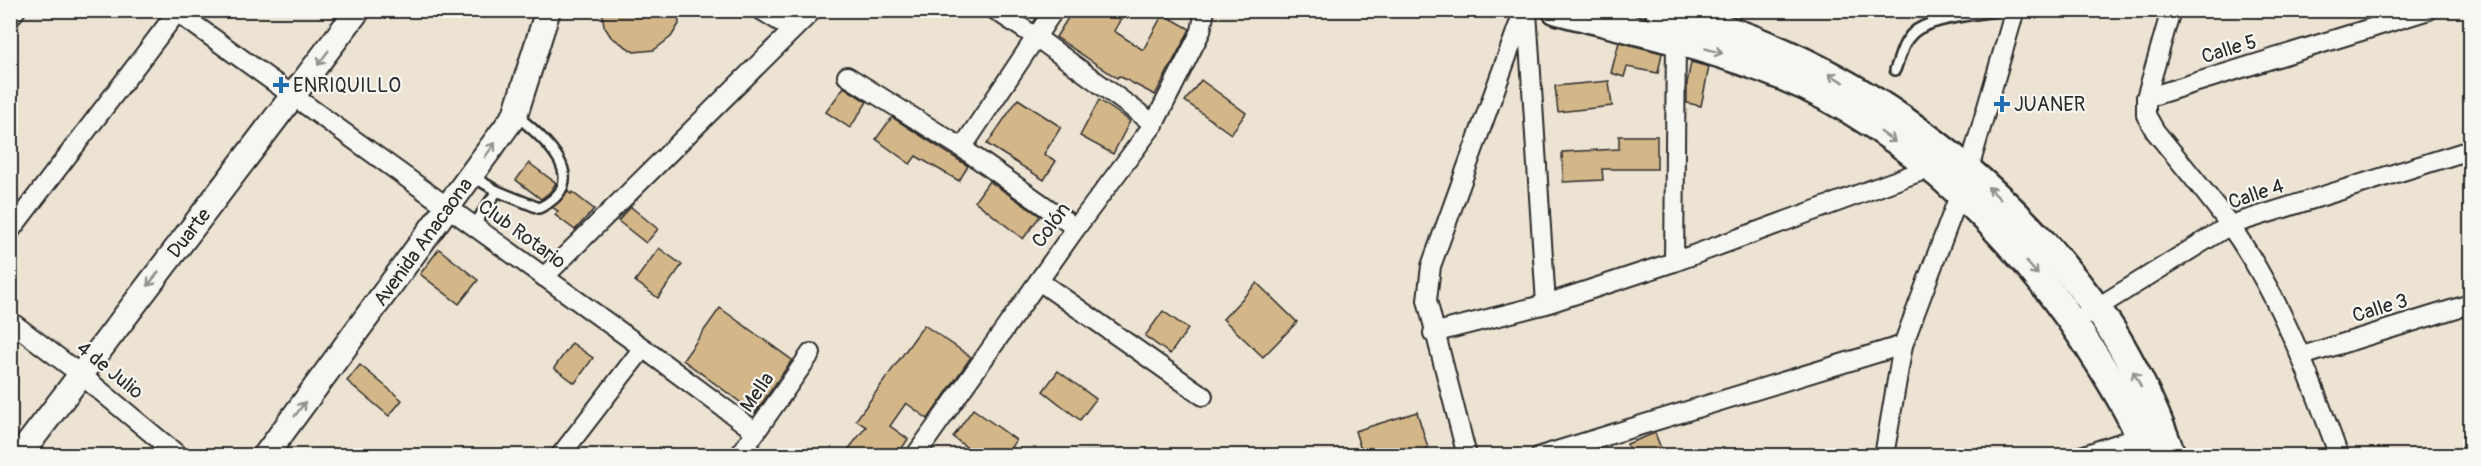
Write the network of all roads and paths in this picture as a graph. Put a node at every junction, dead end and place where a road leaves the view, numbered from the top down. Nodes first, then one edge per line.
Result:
1 (16, 10) edge
2 (358, 10) edge
3 (548, 10) edge
4 (761, 10) edge
5 (813, 10) edge
6 (995, 10) edge
7 (1053, 10) edge
8 (1205, 10) edge
9 (1525, 10) edge
10 (1556, 10) edge
11 (1659, 10) edge
12 (1999, 10) edge
13 (2015, 10) edge
14 (2170, 10) edge
15 (2428, 10) edge
16 (176, 11) edge
17 (10, 18) edge
18 (1720, 19) edge
19 (792, 29) junction
20 (1036, 37) junction
21 (1676, 40) junction
22 (1895, 70) dead end
23 (847, 76) dead end
24 (295, 96) junction
25 (2146, 98) junction
26 (515, 115) junction
27 (1154, 124) junction
28 (962, 147) junction
29 (2470, 150) edge
30 (1930, 168) junction
31 (472, 176) junction
32 (1965, 181) junction
33 (496, 191) junction
34 (448, 209) junction
35 (2230, 225) junction
36 (473, 227) junction
37 (1076, 228) junction
38 (10, 231) edge
39 (1674, 262) junction
40 (544, 278) junction
41 (1039, 281) junction
42 (1546, 304) junction
43 (2470, 304) edge
44 (2085, 314) junction
45 (10, 321) edge
46 (1434, 333) junction
47 (1903, 345) junction
48 (643, 348) junction
49 (811, 353) dead end
50 (2302, 356) junction
51 (80, 374) junction
52 (1203, 396) dead end
53 (756, 432) junction
54 (2145, 446) edge
55 (19, 456) edge
56 (179, 456) edge
57 (265, 456) edge
58 (560, 456) edge
59 (739, 456) edge
60 (915, 456) edge
61 (1467, 456) edge
62 (1540, 456) edge
63 (1884, 456) edge
64 (2081, 456) edge
65 (2172, 456) edge
66 (2339, 456) edge

1 - 17 street
2 -> 24 main road, Duarte
3 - 26 main road, Avenida Anacaona
4 - 19 street
5 - 19 street
6 - 20 street
7 - 20 street
8 - 27 street, Colón
9 - 42 street
9 - 46 street
10 - 21 main road
11 - 18 main road
12 - 22 lane
13 - 32 street
14 - 25 street
15 - 25 street, Calle 5
16 - 24 street, Club Rotario
16 - 38 street
32 -> 18 main road
19 - 40 street
20 - 27 street
20 - 28 street
21 -> 30 main road
21 - 39 street
23 - 28 street
24 - 34 street, Club Rotario
24 -> 51 main road, Duarte
25 - 35 street
31 -> 26 main road, Avenida Anacaona
26 - 33 lane
27 - 37 street, Colón
28 - 37 street
29 - 35 street, Calle 4
30 - 32 main road
30 - 39 street
31 - 33 lane
31 - 34 main road, Avenida Anacaona
32 - 44 main road
32 - 47 street
33 - 36 lane
34 - 36 street, Club Rotario
57 -> 34 main road, Avenida Anacaona
35 - 44 street, Calle 4
35 - 50 street
36 - 40 street, Club Rotario
37 - 41 street, Colón
39 - 42 street
40 - 48 street, Club Rotario
41 - 52 street
41 - 60 street, Colón
42 - 46 street
43 - 50 street, Calle 3
44 - 54 main road
65 -> 44 main road
45 - 51 street, 4 de Julio
46 - 61 street
47 - 62 street
47 - 63 street
48 - 53 street, Club Rotario
48 - 58 street
49 - 53 street, Mella
50 - 66 street
51 - 55 main road, Duarte
51 - 56 street, 4 de Julio
53 - 59 street, Mella
54 - 64 street

